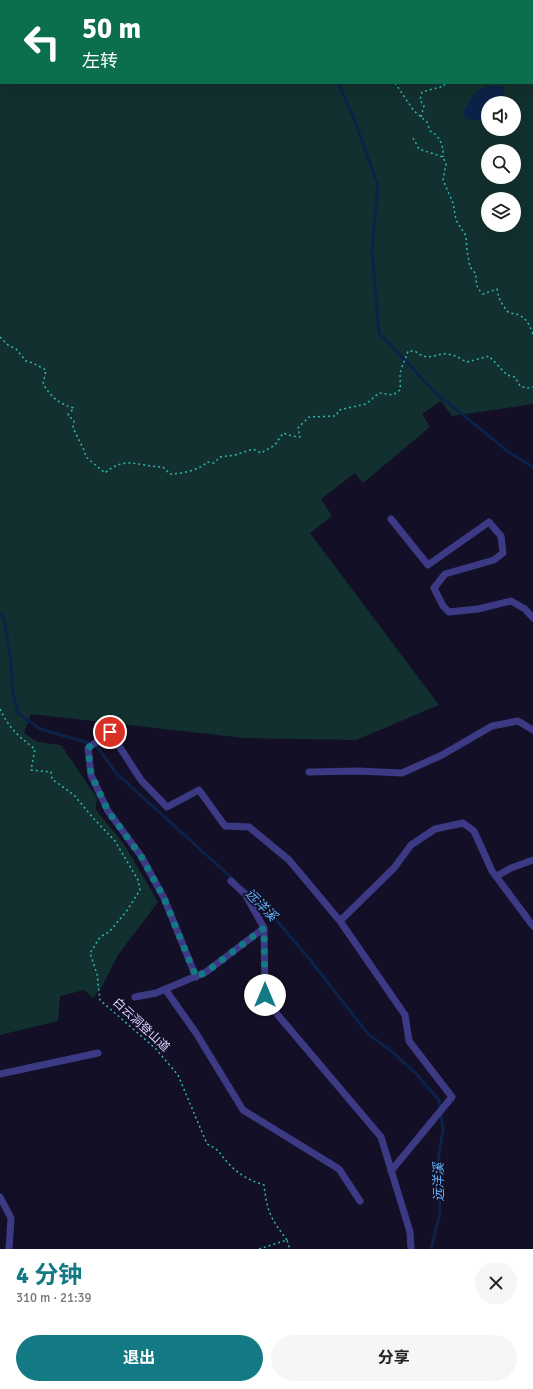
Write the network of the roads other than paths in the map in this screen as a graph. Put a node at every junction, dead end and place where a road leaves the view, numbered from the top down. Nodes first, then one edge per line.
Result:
1 (391, 519) dead end
2 (533, 618) edge
3 (533, 730) edge
4 (309, 772) dead end
5 (533, 860) edge
6 (496, 876) junction
7 (231, 881) dead end
8 (340, 921) junction
9 (533, 926) edge
10 (264, 928) junction
11 (196, 977) junction
12 (165, 989) junction
13 (135, 997) dead end
14 (98, 1053) dead end
15 (0, 1074) edge
16 (391, 1171) junction
17 (0, 1197) edge
18 (360, 1201) dead end
19 (9, 1249) edge
20 (411, 1249) edge

1 - 2 street
3 - 4 street
5 - 6 street
6 - 8 street
6 - 9 street
7 - 10 street
8 - 11 street
8 - 16 street
10 - 11 street
10 - 16 street
11 - 12 street
12 - 13 street
12 - 18 street
14 - 15 street
16 - 20 street
17 - 19 street

